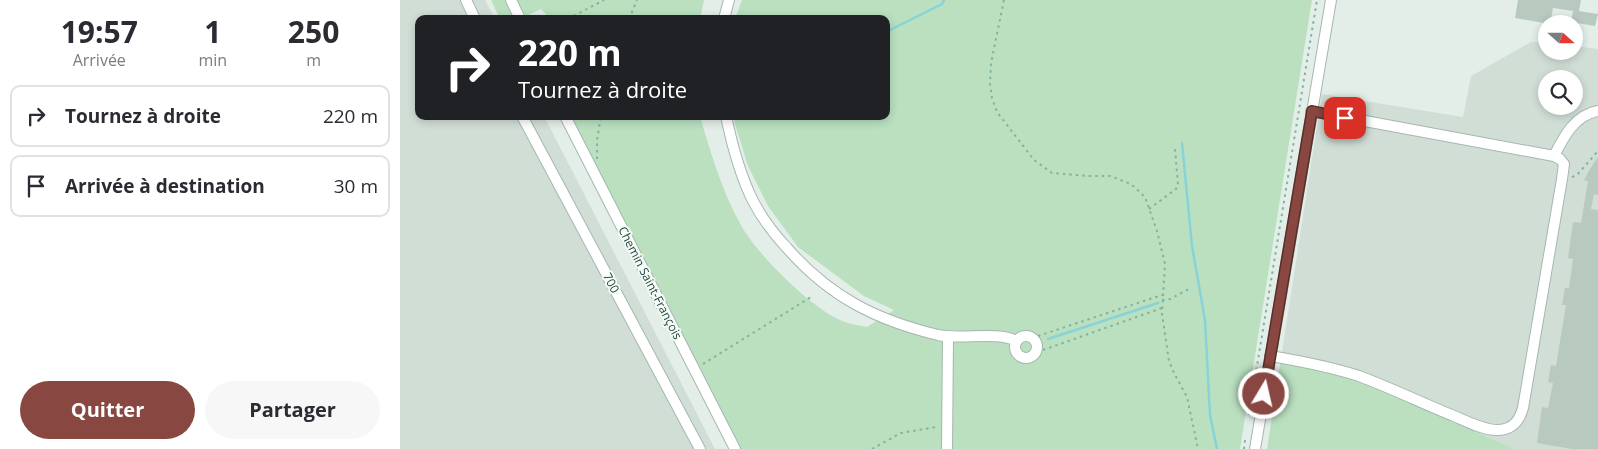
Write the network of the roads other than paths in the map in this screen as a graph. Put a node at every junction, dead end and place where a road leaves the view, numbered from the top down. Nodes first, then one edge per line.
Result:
1 (466, 0) edge
2 (511, 0) edge
3 (729, 0) edge
4 (1331, 0) edge
5 (473, 15) edge
6 (518, 15) edge
7 (725, 15) edge
8 (1312, 111) junction
9 (1598, 111) edge
10 (524, 120) edge
11 (567, 120) edge
12 (727, 120) edge
13 (1554, 156) junction
14 (948, 337) junction
15 (1017, 341) dead end
16 (1270, 356) junction
17 (700, 449) edge
18 (735, 449) edge
19 (947, 449) edge
20 (1255, 449) edge

1 - 5 street
2 - 6 street
3 - 7 street
4 - 8 street
8 - 13 street
8 - 16 street
9 - 13 street
10 - 17 street, 700
11 - 18 street, Chemin Saint-François
12 - 14 street
13 - 16 street
14 - 15 street
14 - 19 street
16 - 20 street

